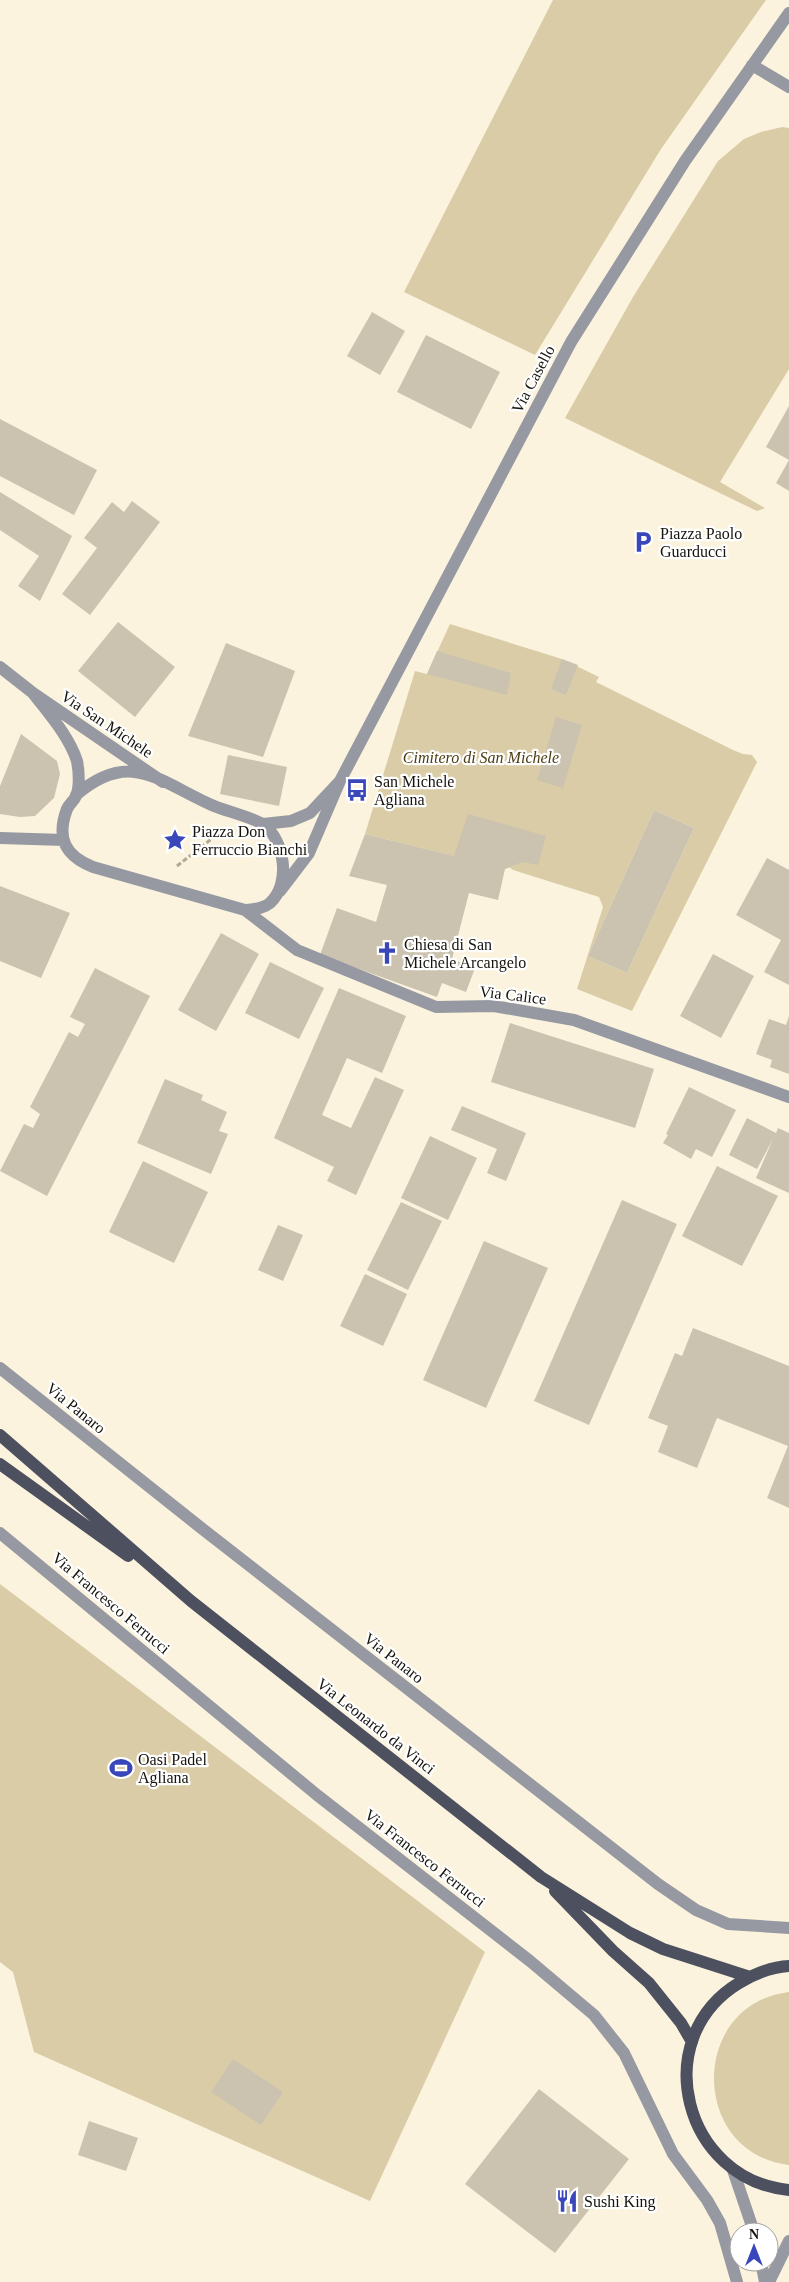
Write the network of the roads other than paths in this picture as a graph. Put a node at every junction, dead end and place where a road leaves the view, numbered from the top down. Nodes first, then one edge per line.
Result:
1 (789, 13) edge
2 (752, 65) junction
3 (789, 87) edge
4 (0, 668) edge
5 (33, 693) junction
6 (340, 781) junction
7 (163, 782) junction
8 (76, 795) junction
9 (263, 824) junction
10 (0, 838) edge
11 (64, 840) junction
12 (280, 891) junction
13 (245, 910) junction
14 (789, 1097) edge
15 (0, 1368) edge
16 (0, 1435) edge
17 (0, 1464) edge
18 (0, 1533) edge
19 (191, 1601) junction
20 (541, 1877) junction
21 (789, 1928) edge
22 (789, 1966) edge
23 (750, 1977) junction
24 (692, 2042) junction
25 (733, 2170) junction
26 (789, 2190) edge
27 (751, 2222) edge
28 (789, 2241) edge
29 (737, 2282) edge
30 (769, 2282) edge

1 - 2 street, Via Casello
2 - 3 street
2 - 6 street, Via Casello
4 - 5 street, Via San Michele
5 - 7 street, Via San Michele
5 - 8 street, Via San Michele
6 - 9 street, Via Casello
6 - 12 street, Via Casello
7 - 8 street
7 - 9 street
8 - 11 street
9 - 12 street
10 - 11 street
11 - 13 street
12 - 13 street
13 - 14 street, Via Calice
15 - 21 street, Via Panaro
16 - 19 main road, Via Leonardo da Vinci
17 - 19 main road, Via Leonardo da Vinci
18 - 29 street, Via Francesco Ferrucci
19 - 20 main road, Via Leonardo da Vinci
20 - 23 main road, Via Leonardo da Vinci
20 - 24 main road, Via Leonardo da Vinci
22 - 23 main road
23 - 24 main road
24 - 25 main road
25 - 26 main road
25 - 27 street
28 - 30 street

